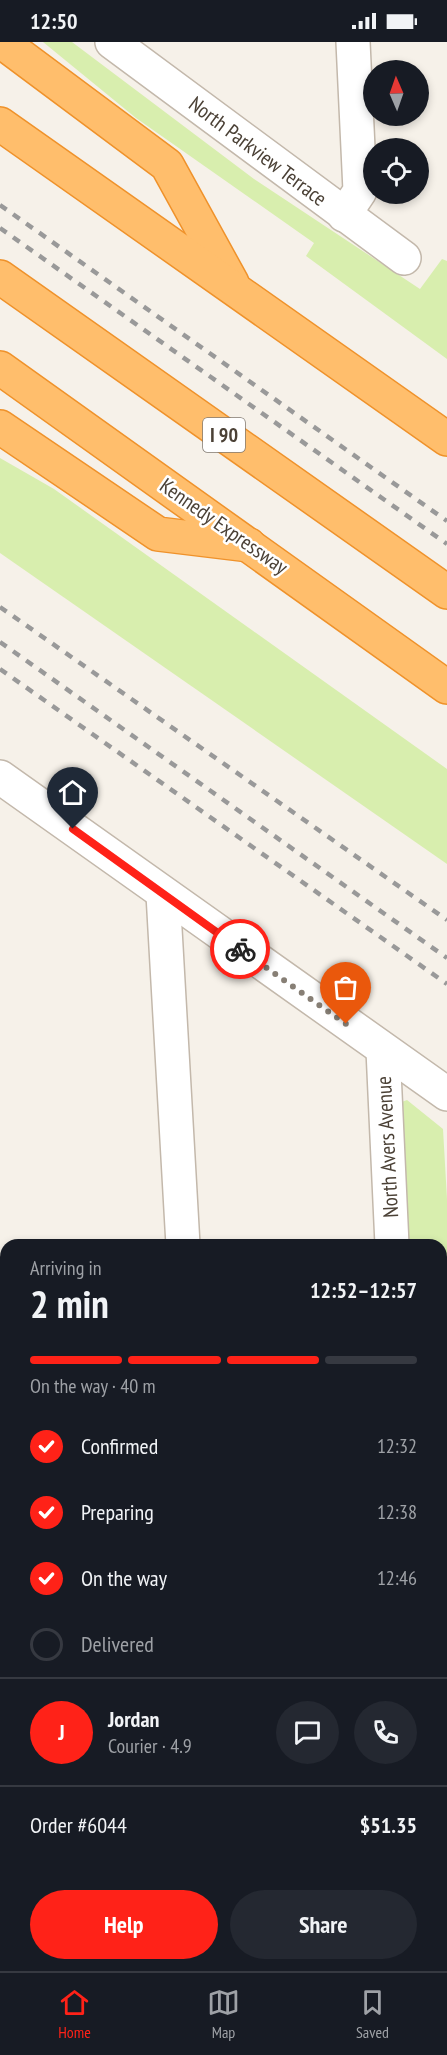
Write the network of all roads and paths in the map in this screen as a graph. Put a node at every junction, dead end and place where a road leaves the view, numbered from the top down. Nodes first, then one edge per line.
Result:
1 (2, 42) edge
2 (112, 42) edge
3 (353, 42) edge
4 (0, 124) edge
5 (344, 215) junction
6 (404, 258) dead end
7 (0, 277) edge
8 (236, 289) junction
9 (0, 368) edge
10 (0, 427) edge
11 (447, 439) edge
12 (253, 546) junction
13 (447, 592) edge
14 (447, 687) edge
15 (0, 777) edge
16 (164, 894) junction
17 (383, 1050) junction
18 (447, 1094) edge
19 (183, 1239) edge
20 (392, 1239) edge

1 - 8 highway
2 - 5 street, North Parkview Terrace
3 - 5 street
4 - 8 highway
5 - 6 street, North Parkview Terrace
7 - 13 highway, I 90
8 - 11 highway
9 - 12 highway, Kennedy Expressway
10 - 12 highway
12 - 14 highway, Kennedy Expressway
15 - 16 street
16 - 17 street
16 - 19 street
17 - 18 street
17 - 20 street, North Avers Avenue

